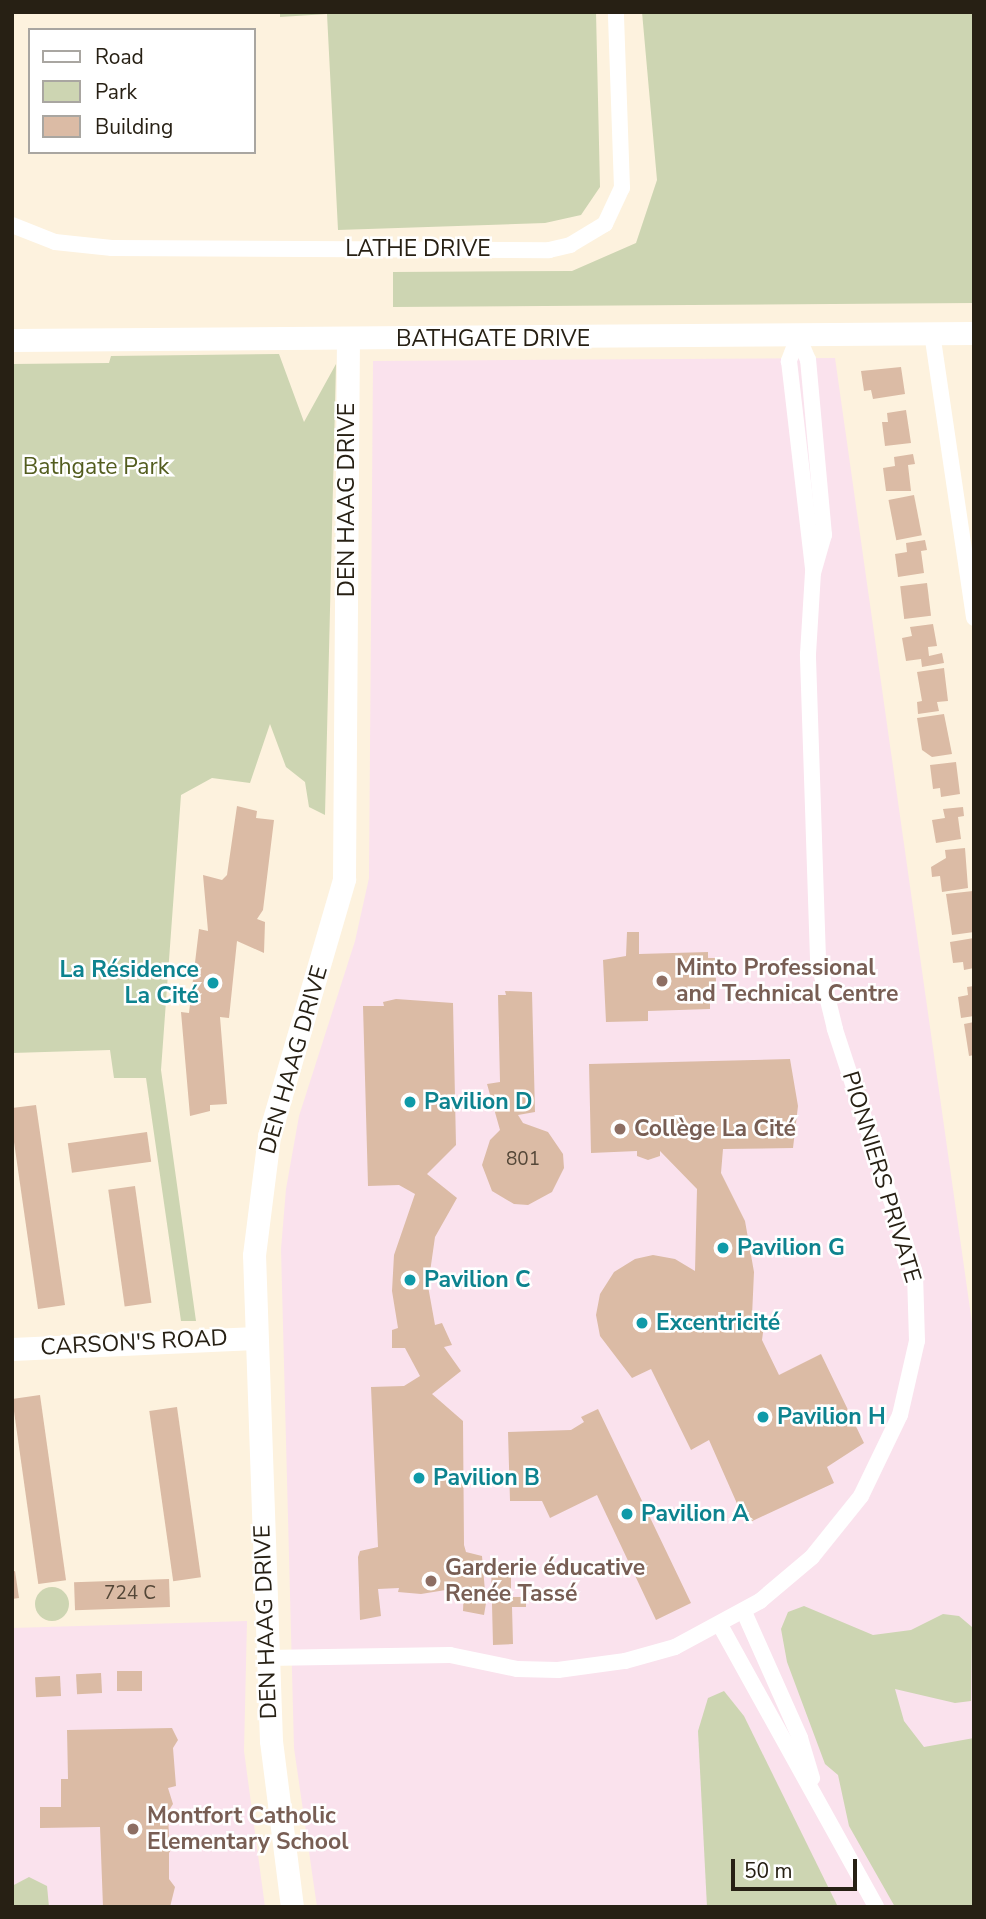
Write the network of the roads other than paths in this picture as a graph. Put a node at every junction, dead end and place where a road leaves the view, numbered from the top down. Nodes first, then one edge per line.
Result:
1 (616, 12) edge
2 (12, 225) edge
3 (932, 333) junction
4 (974, 333) edge
5 (798, 337) junction
6 (348, 339) junction
7 (12, 340) edge
8 (969, 546) edge
9 (974, 618) edge
10 (256, 1338) junction
11 (12, 1349) edge
12 (744, 1612) junction
13 (720, 1625) junction
14 (266, 1658) junction
15 (816, 1794) junction
16 (292, 1907) edge
17 (876, 1907) edge

1 - 2 street, LATHE DRIVE
3 - 4 street, BATHGATE DRIVE
3 - 5 street, BATHGATE DRIVE
3 - 8 street
5 - 6 street, BATHGATE DRIVE
5 - 12 street, PIONNIERS PRIVATE
6 - 7 street, BATHGATE DRIVE
6 - 10 street, DEN HAAG DRIVE
8 - 9 street
10 - 11 street, CARSON'S ROAD
10 - 14 street, DEN HAAG DRIVE
12 - 13 street, PIONNIERS PRIVATE
12 - 15 street
13 - 14 street, PIONNIERS PRIVATE
13 - 15 street
14 - 16 street, DEN HAAG DRIVE
15 - 17 street

